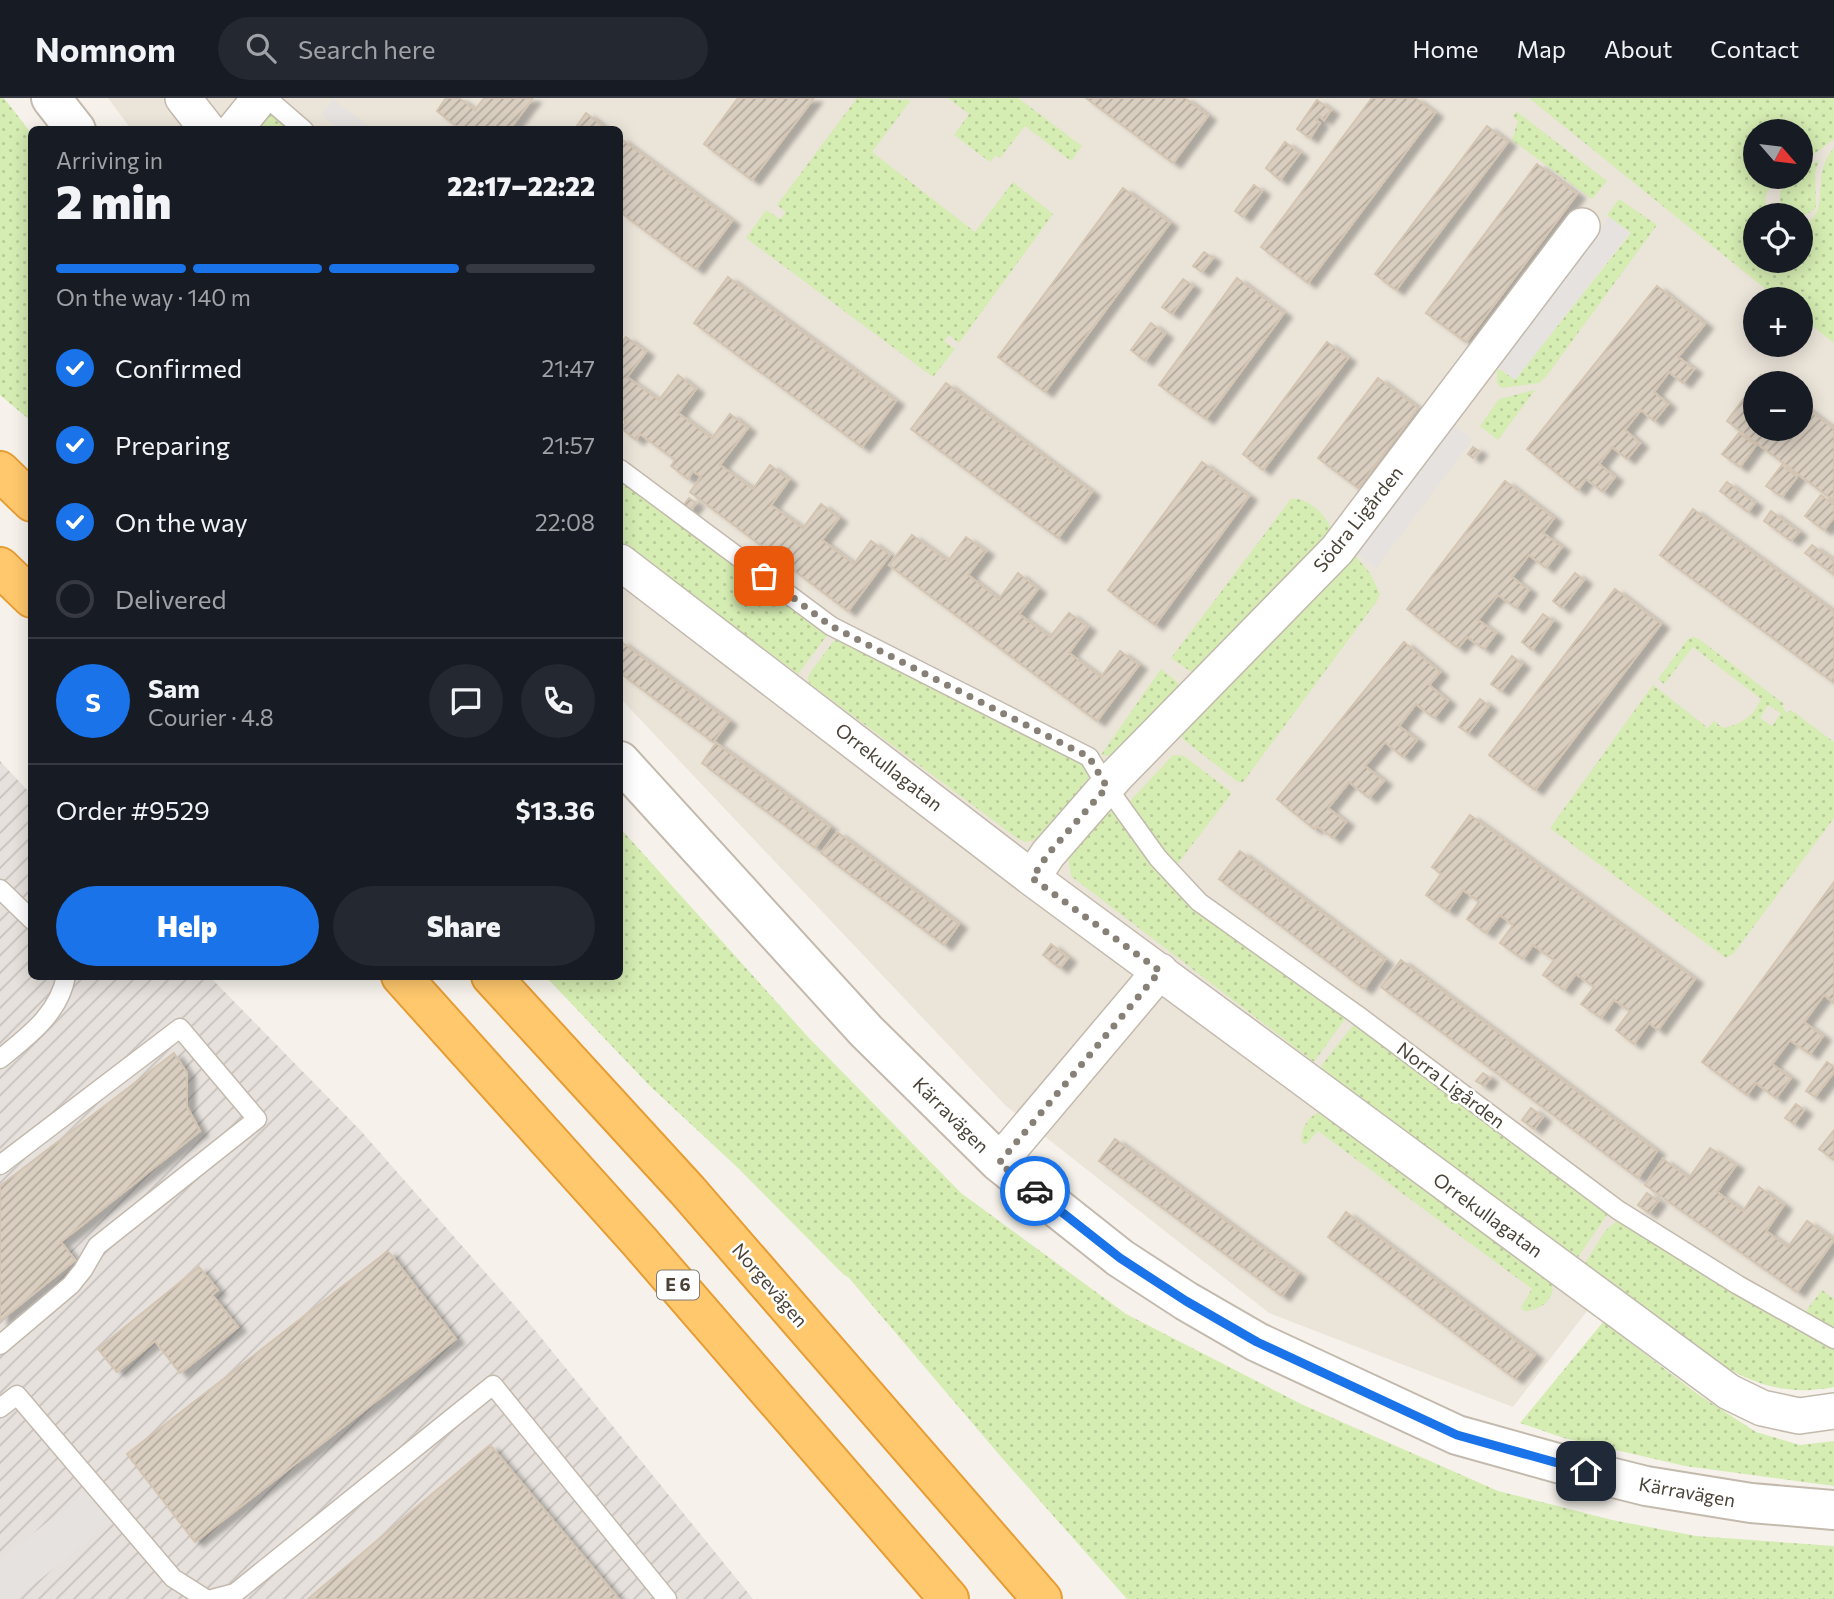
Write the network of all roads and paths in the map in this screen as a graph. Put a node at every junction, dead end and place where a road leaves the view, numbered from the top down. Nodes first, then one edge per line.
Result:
1 (51, 98) edge
2 (183, 98) edge
3 (260, 98) edge
4 (267, 98) edge
5 (73, 126) edge
6 (205, 126) edge
7 (237, 126) edge
8 (299, 126) edge
9 (1582, 226) dead end
10 (0, 471) edge
11 (623, 471) edge
12 (28, 498) edge
13 (623, 564) edge
14 (0, 567) edge
15 (28, 594) edge
16 (623, 764) edge
17 (1107, 787) junction
18 (1032, 878) junction
19 (0, 889) edge
20 (28, 916) edge
21 (1160, 971) junction
22 (65, 980) edge
23 (405, 980) edge
24 (495, 980) edge
25 (0, 1059) edge
26 (999, 1163) junction
27 (0, 1165) edge
28 (1834, 1339) edge
29 (0, 1345) edge
30 (0, 1408) edge
31 (1834, 1411) edge
32 (1834, 1510) edge
33 (209, 1599) edge
34 (667, 1599) edge
35 (949, 1599) edge
36 (1042, 1599) edge

1 - 5 street
2 - 6 street
3 - 7 street
4 - 8 lane
9 - 17 street, Södra Ligården
10 - 12 highway
11 - 17 lane
13 - 18 street, Orrekullagatan
14 - 15 highway
16 - 26 street, Kärravägen
17 - 18 street, Södra Ligården
17 - 28 lane, Norra Ligården
18 - 21 street, Orrekullagatan
19 - 20 lane
21 - 26 street
21 - 31 street, Orrekullagatan
22 - 25 lane
23 - 35 highway, E 6
24 - 36 highway, Norgevägen
26 - 32 street, Kärravägen
27 - 29 lane
30 - 33 lane
33 - 34 lane

